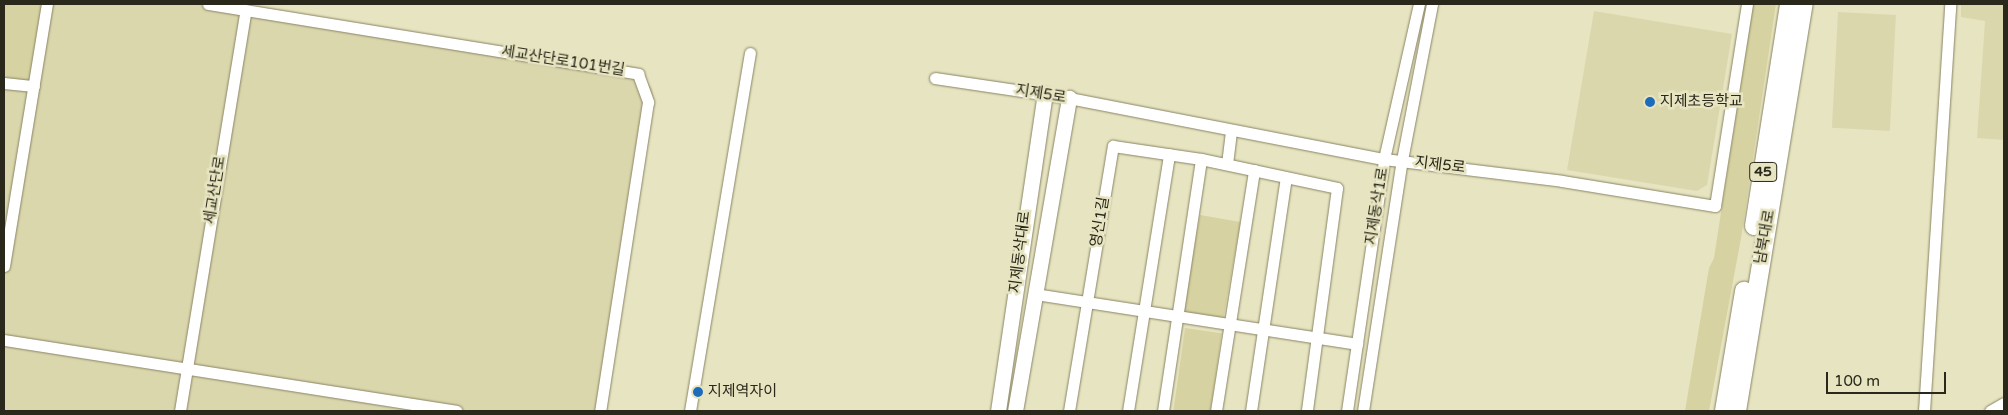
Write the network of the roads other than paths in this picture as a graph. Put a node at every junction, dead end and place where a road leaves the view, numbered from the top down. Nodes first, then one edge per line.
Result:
1 (47, 4) edge
2 (208, 4) edge
3 (1419, 4) edge
4 (1432, 4) edge
5 (1747, 4) edge
6 (1790, 4) edge
7 (1804, 4) edge
8 (1950, 4) edge
9 (246, 10) junction
10 (750, 53) dead end
11 (935, 78) dead end
12 (4, 83) edge
13 (34, 86) junction
14 (1045, 94) junction
15 (1069, 98) junction
16 (1231, 131) junction
17 (1169, 154) junction
18 (1201, 159) junction
19 (1384, 159) junction
20 (1402, 160) junction
21 (1227, 164) junction
22 (1254, 170) junction
23 (1286, 178) junction
24 (4, 266) edge
25 (1758, 277) junction
26 (1035, 294) junction
27 (1087, 302) junction
28 (1144, 311) junction
29 (1177, 316) junction
30 (1230, 325) junction
31 (1263, 330) junction
32 (1317, 338) junction
33 (4, 340) edge
34 (1734, 340) junction
35 (1357, 344) junction
36 (186, 370) junction
37 (2004, 403) edge
38 (180, 411) edge
39 (456, 411) edge
40 (600, 411) edge
41 (690, 411) edge
42 (998, 411) edge
43 (1015, 411) edge
44 (1069, 411) edge
45 (1128, 411) edge
46 (1163, 411) edge
47 (1216, 411) edge
48 (1250, 411) edge
49 (1307, 411) edge
50 (1347, 411) edge
51 (1363, 411) edge
52 (1716, 411) edge
53 (1724, 411) edge
54 (1737, 411) edge
55 (1744, 411) edge
56 (1924, 411) edge
57 (1990, 411) edge

1 - 13 street
2 - 9 street, 세교산단로101번길
3 - 19 street, 지제동삭1로
4 - 20 street, 지제동삭1로
5 - 20 street, 지제5로
6 - 34 highway, 남북대로 / 45
7 - 25 highway, 남북대로 / 45
8 - 56 street
9 - 36 street, 세교산단로
9 - 40 street, 세교산단로101번길
10 - 41 street
11 - 14 street, 지제5로
12 - 13 street
13 - 24 street
14 - 15 street, 지제5로
14 - 42 main road, 지제동삭대로
15 - 16 street, 지제5로
15 - 26 main road, 지제동삭대로
16 - 19 street, 지제5로
16 - 21 street
17 - 18 street, 영신1길
17 - 27 street, 영신1길
17 - 28 street
18 - 21 street, 영신1길
18 - 29 street
19 - 20 street, 지제5로
19 - 35 street, 지제동삭1로
20 - 51 street, 지제동삭1로
21 - 22 street, 영신1길
22 - 23 street, 영신1길
22 - 30 street
23 - 31 street
23 - 32 street, 영신1길
25 - 54 highway, 남북대로 / 45
25 - 55 highway
26 - 27 street
26 - 43 main road, 지제동삭대로
27 - 28 street
27 - 44 street, 영신1길
28 - 29 street
28 - 45 street
29 - 30 street
29 - 46 street
30 - 31 street
30 - 47 street
31 - 32 street
31 - 48 street
32 - 35 street
32 - 49 street, 영신1길
33 - 36 street
34 - 52 highway
34 - 53 highway, 남북대로 / 45
35 - 50 street, 지제동삭1로
36 - 38 street, 세교산단로
36 - 39 street
37 - 57 street

